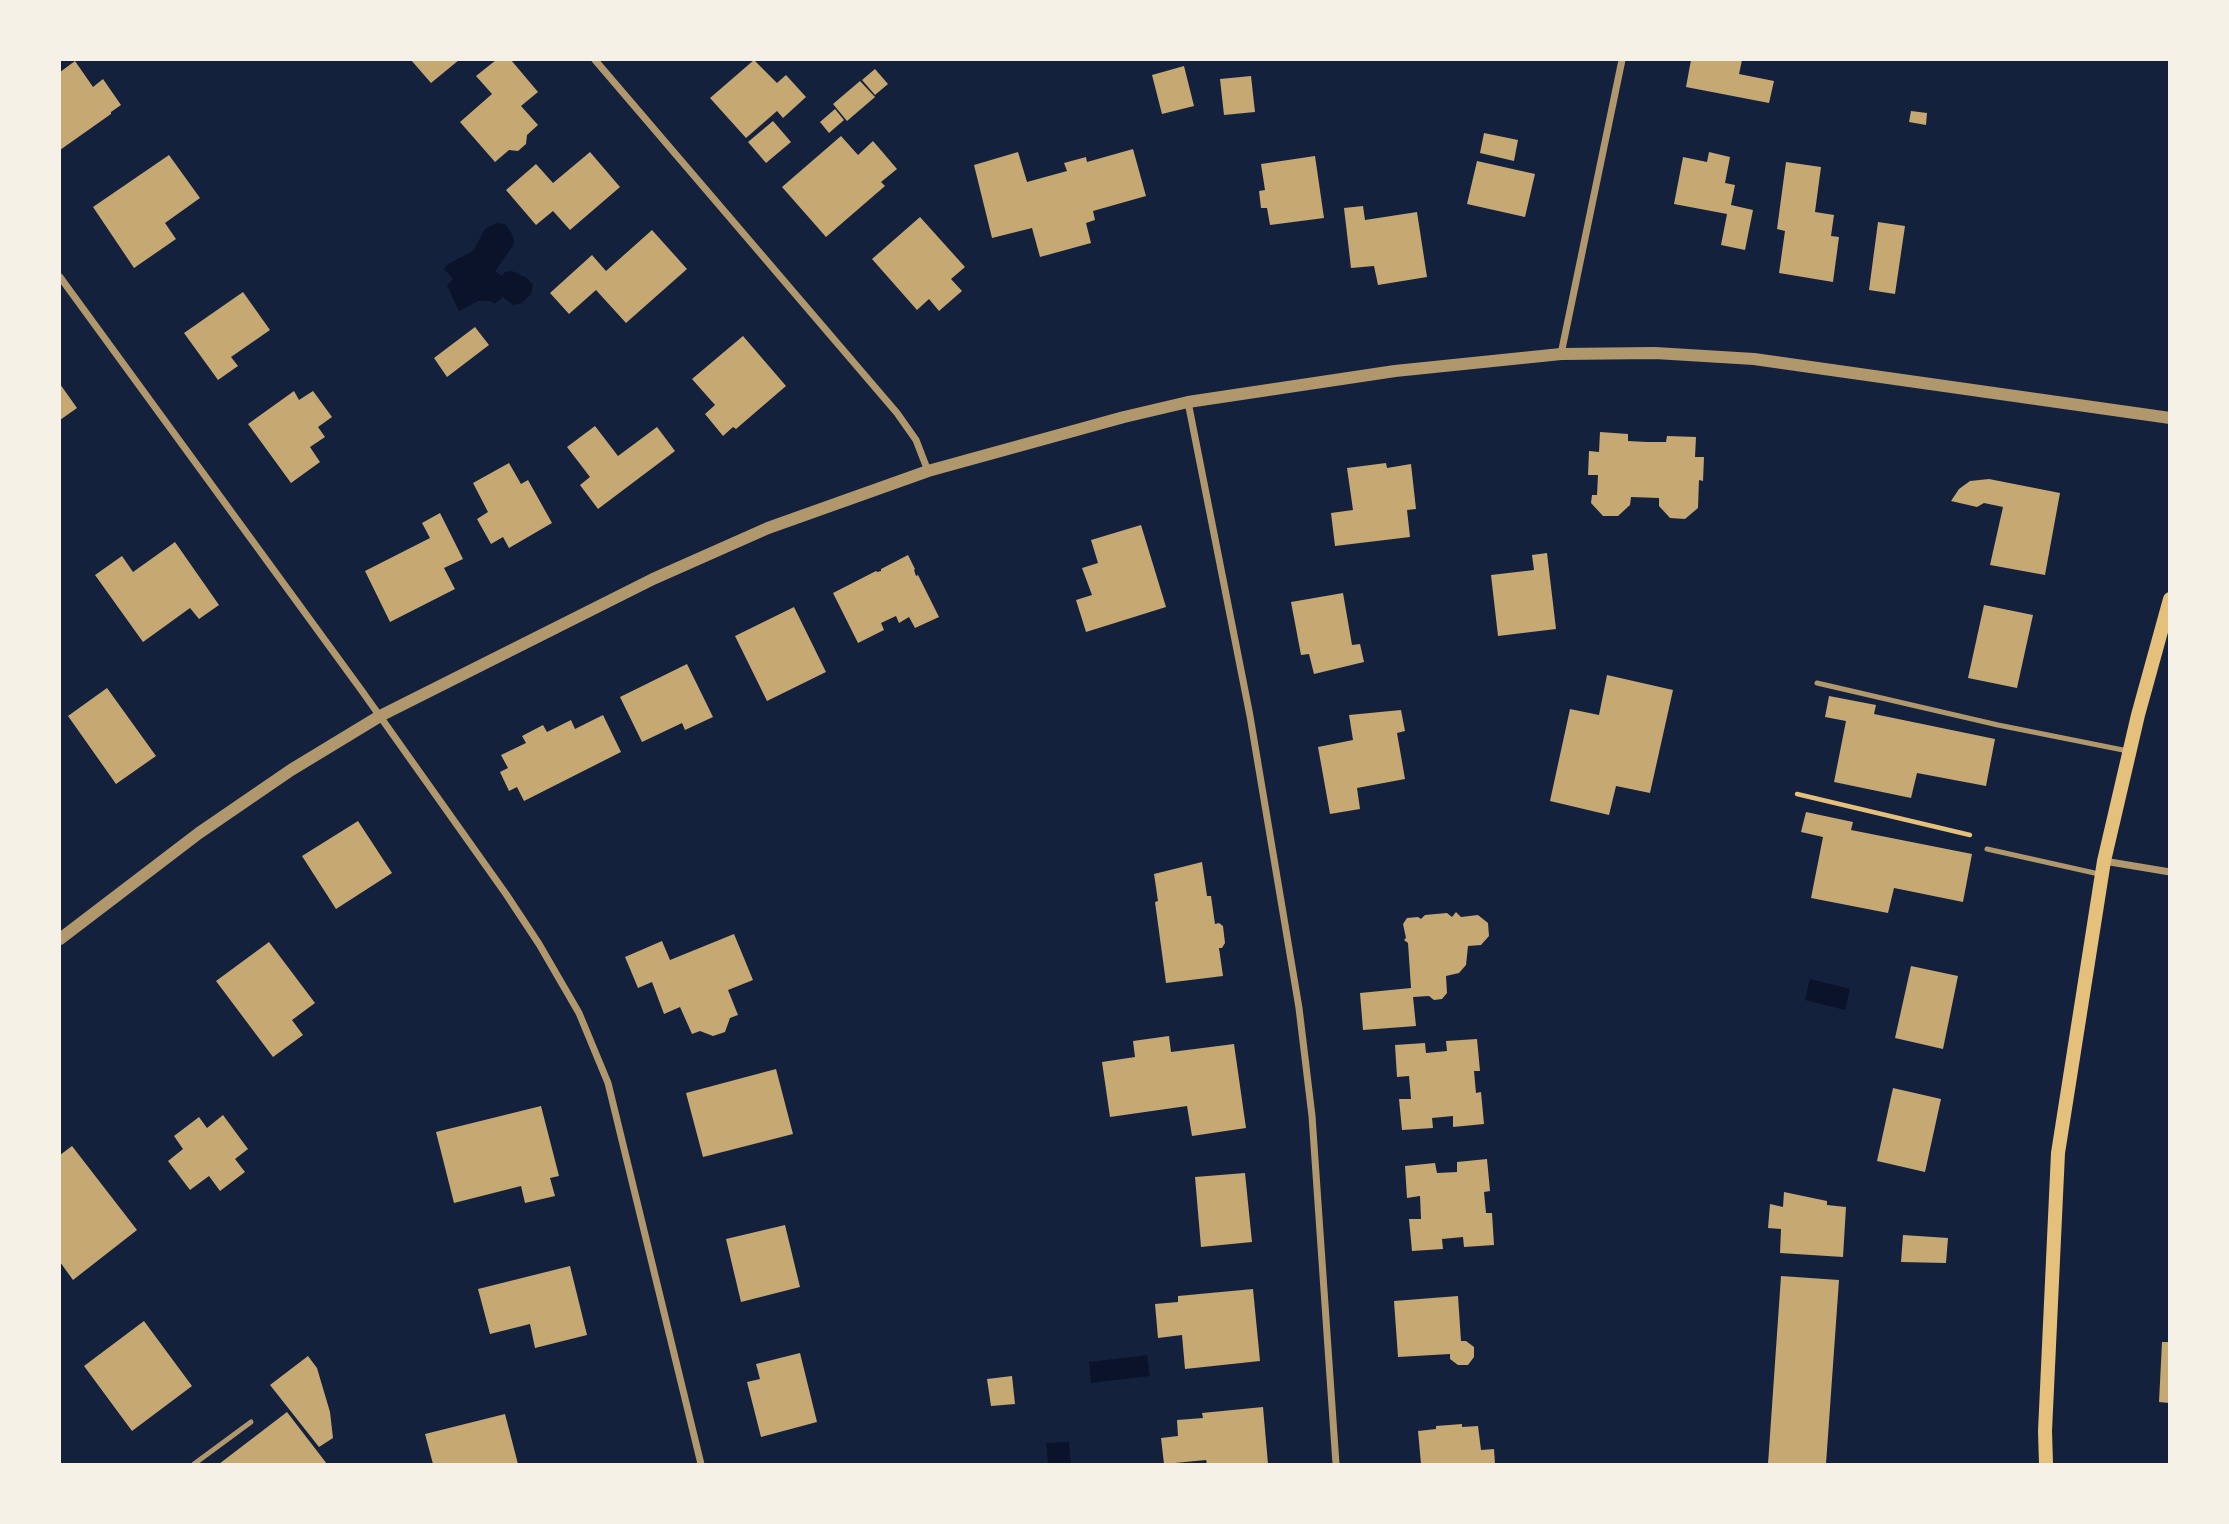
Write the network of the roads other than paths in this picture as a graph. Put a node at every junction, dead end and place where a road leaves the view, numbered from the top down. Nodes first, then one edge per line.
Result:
1 (595, 60) edge
2 (1622, 60) edge
3 (60, 277) edge
4 (1561, 354) junction
5 (1188, 402) junction
6 (2169, 418) edge
7 (928, 471) junction
8 (2169, 598) edge
9 (1817, 683) dead end
10 (380, 716) junction
11 (2129, 751) junction
12 (1987, 849) road end
13 (2103, 868) junction
14 (2169, 872) edge
15 (60, 939) edge
16 (251, 1422) dead end
17 (194, 1465) edge
18 (701, 1465) edge
19 (1336, 1465) edge
20 (2046, 1465) edge

1 - 7 street
2 - 4 street
3 - 10 street
4 - 5 street
4 - 6 street
5 - 7 street
5 - 19 street
7 - 10 street
8 - 11 main road
9 - 11 lane
10 - 15 street
10 - 18 street
11 - 13 main road
12 - 13 lane
13 - 14 street
13 - 20 main road
16 - 17 lane

